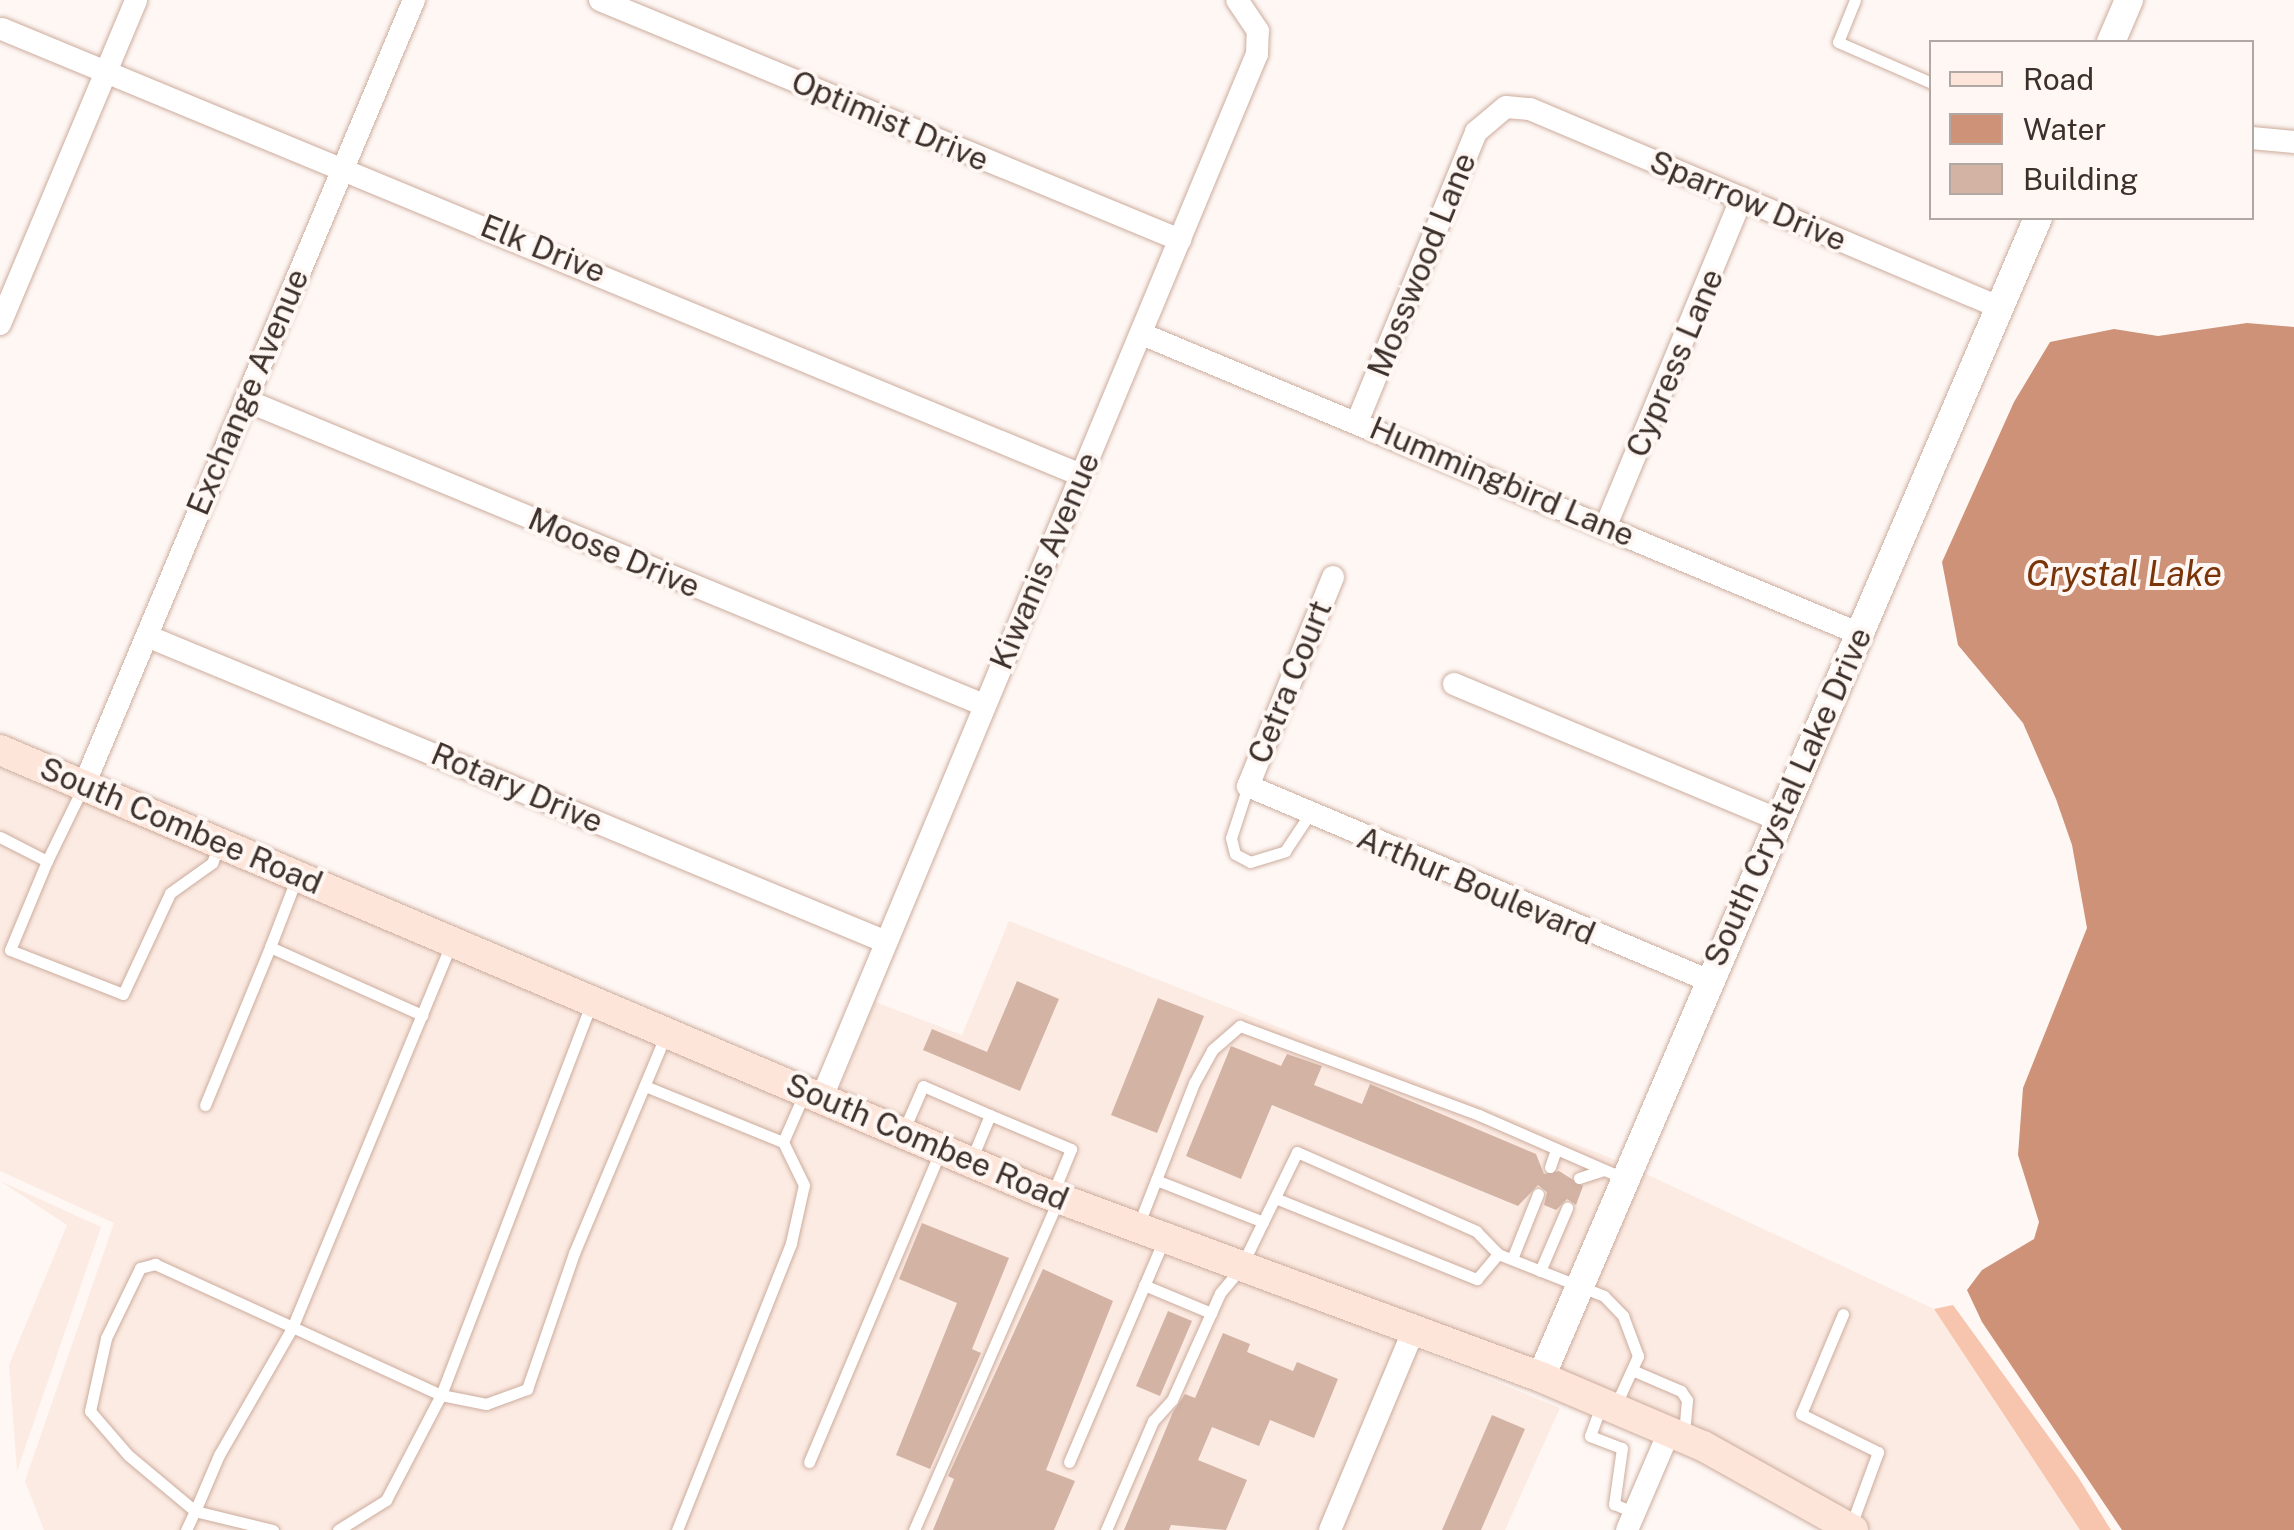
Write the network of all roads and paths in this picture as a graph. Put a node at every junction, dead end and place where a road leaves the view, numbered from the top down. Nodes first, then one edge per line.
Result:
1 (136, 0) edge
2 (414, 0) edge
3 (600, 0) edge
4 (1236, 0) edge
5 (1855, 0) edge
6 (2129, 0) edge
7 (2, 28) edge
8 (2112, 40) edge
9 (107, 72) junction
10 (1929, 83) edge
11 (1492, 113) joint
12 (2254, 138) edge
13 (2294, 142) edge
14 (340, 171) junction
15 (1742, 198) junction
16 (2037, 220) edge
17 (1180, 240) junction
18 (2001, 308) junction
19 (0, 324) edge
20 (1142, 334) junction
21 (246, 400) junction
22 (1358, 420) junction
23 (1081, 476) junction
24 (1606, 528) junction
25 (1334, 577) dead end
26 (1860, 634) junction
27 (148, 636) junction
28 (1454, 684) dead end
29 (984, 705) junction
30 (0, 750) edge
31 (84, 784) junction
32 (1248, 786) junction
33 (1309, 815) junction
34 (1779, 820) junction
35 (0, 837) edge
36 (220, 843) junction
37 (47, 861) junction
38 (298, 876) junction
39 (452, 942) junction
40 (886, 942) junction
41 (270, 947) junction
42 (1707, 980) junction
43 (592, 1000) junction
44 (422, 1015) junction
45 (667, 1032) junction
46 (645, 1086) junction
47 (814, 1093) junction
48 (205, 1105) dead end
49 (990, 1114) junction
50 (903, 1132) junction
51 (783, 1142) junction
52 (942, 1148) junction
53 (1556, 1150) junction
54 (971, 1161) junction
55 (1550, 1167) dead end
56 (1616, 1175) junction
57 (1579, 1178) dead end
58 (1156, 1180) junction
59 (1538, 1194) dead end
60 (1055, 1197) junction
61 (1274, 1198) junction
62 (1566, 1208) dead end
63 (1262, 1222) junction
64 (1151, 1234) junction
65 (1498, 1254) junction
66 (1512, 1259) junction
67 (1240, 1268) junction
68 (1540, 1270) junction
69 (1144, 1285) junction
70 (1582, 1287) junction
71 (1211, 1313) junction
72 (1843, 1314) dead end
73 (292, 1328) junction
74 (1412, 1334) junction
75 (1632, 1370) junction
76 (1541, 1378) junction
77 (441, 1396) junction
78 (1608, 1406) junction
79 (1676, 1435) junction
80 (808, 1462) dead end
81 (1069, 1462) dead end
82 (195, 1511) junction
83 (1631, 1521) edge
84 (1851, 1529) edge
85 (186, 1530) edge
86 (273, 1530) edge
87 (338, 1530) edge
88 (677, 1530) edge
89 (914, 1530) edge
90 (1106, 1530) edge
91 (1330, 1530) edge

1 - 9 street
2 - 14 street, Exchange Avenue
3 - 17 street, Optimist Drive
4 - 17 street, Kiwanis Avenue
5 - 10 lane
6 - 8 street
7 - 9 street, Elk Drive
9 - 14 street, Elk Drive
9 - 19 street
11 - 15 street, Sparrow Drive
11 - 22 street, Mosswood Lane
12 - 13 street
14 - 21 street, Exchange Avenue
14 - 23 street, Elk Drive
15 - 18 street, Sparrow Drive
15 - 24 street, Cypress Lane
16 - 18 street, South Crystal Lake Drive
17 - 20 street, Kiwanis Avenue
18 - 26 street, South Crystal Lake Drive
20 - 22 street, Hummingbird Lane
20 - 23 street, Kiwanis Avenue
21 - 27 street, Exchange Avenue
21 - 29 street, Moose Drive
22 - 24 street, Hummingbird Lane
23 - 29 street, Kiwanis Avenue
24 - 26 street, Hummingbird Lane
25 - 32 street, Cetra Court
26 - 34 street, South Crystal Lake Drive
27 - 31 street, Exchange Avenue
27 - 40 street, Rotary Drive
28 - 34 street
29 - 40 street, Kiwanis Avenue
30 - 31 main road, South Combee Road
31 - 36 main road, South Combee Road
31 - 37 lane
32 - 33 street, Arthur Boulevard
32 - 33 lane
33 - 42 street, Arthur Boulevard
34 - 42 street, South Crystal Lake Drive
35 - 37 lane
36 - 37 lane
36 - 38 main road, South Combee Road
38 - 39 main road, South Combee Road
38 - 41 lane
39 - 43 main road, South Combee Road
39 - 44 lane
40 - 47 street, Kiwanis Avenue
41 - 44 lane
41 - 48 lane
42 - 56 street, South Crystal Lake Drive
43 - 45 main road, South Combee Road
43 - 77 lane
44 - 73 lane
45 - 46 lane
45 - 47 main road, South Combee Road
46 - 51 lane
46 - 77 lane
47 - 50 main road, South Combee Road
47 - 51 lane
49 - 50 lane
49 - 54 lane
49 - 60 lane
50 - 52 main road, South Combee Road
51 - 88 lane
52 - 54 main road, South Combee Road
52 - 80 lane
53 - 55 lane
53 - 56 lane
53 - 58 lane
54 - 60 main road, South Combee Road
56 - 57 lane
56 - 70 street, South Crystal Lake Drive
58 - 63 lane
58 - 64 lane
59 - 66 lane
60 - 64 main road, South Combee Road
60 - 89 lane
61 - 63 lane
61 - 65 lane
61 - 65 lane
62 - 68 lane
63 - 67 lane
64 - 67 main road, South Combee Road
64 - 69 lane
65 - 66 lane
66 - 68 lane
67 - 71 lane
67 - 74 main road, South Combee Road
68 - 70 lane
69 - 71 lane
69 - 81 lane
70 - 75 lane
70 - 76 street, South Crystal Lake Drive
71 - 90 lane
72 - 84 lane
73 - 77 lane
73 - 82 lane
73 - 82 lane
74 - 76 main road, South Combee Road
74 - 91 street
75 - 78 lane
75 - 79 lane
76 - 78 main road, South Combee Road
77 - 87 lane
78 - 79 main road, South Combee Road
78 - 83 lane
79 - 83 street
79 - 84 main road, South Combee Road
82 - 85 lane
82 - 86 lane

